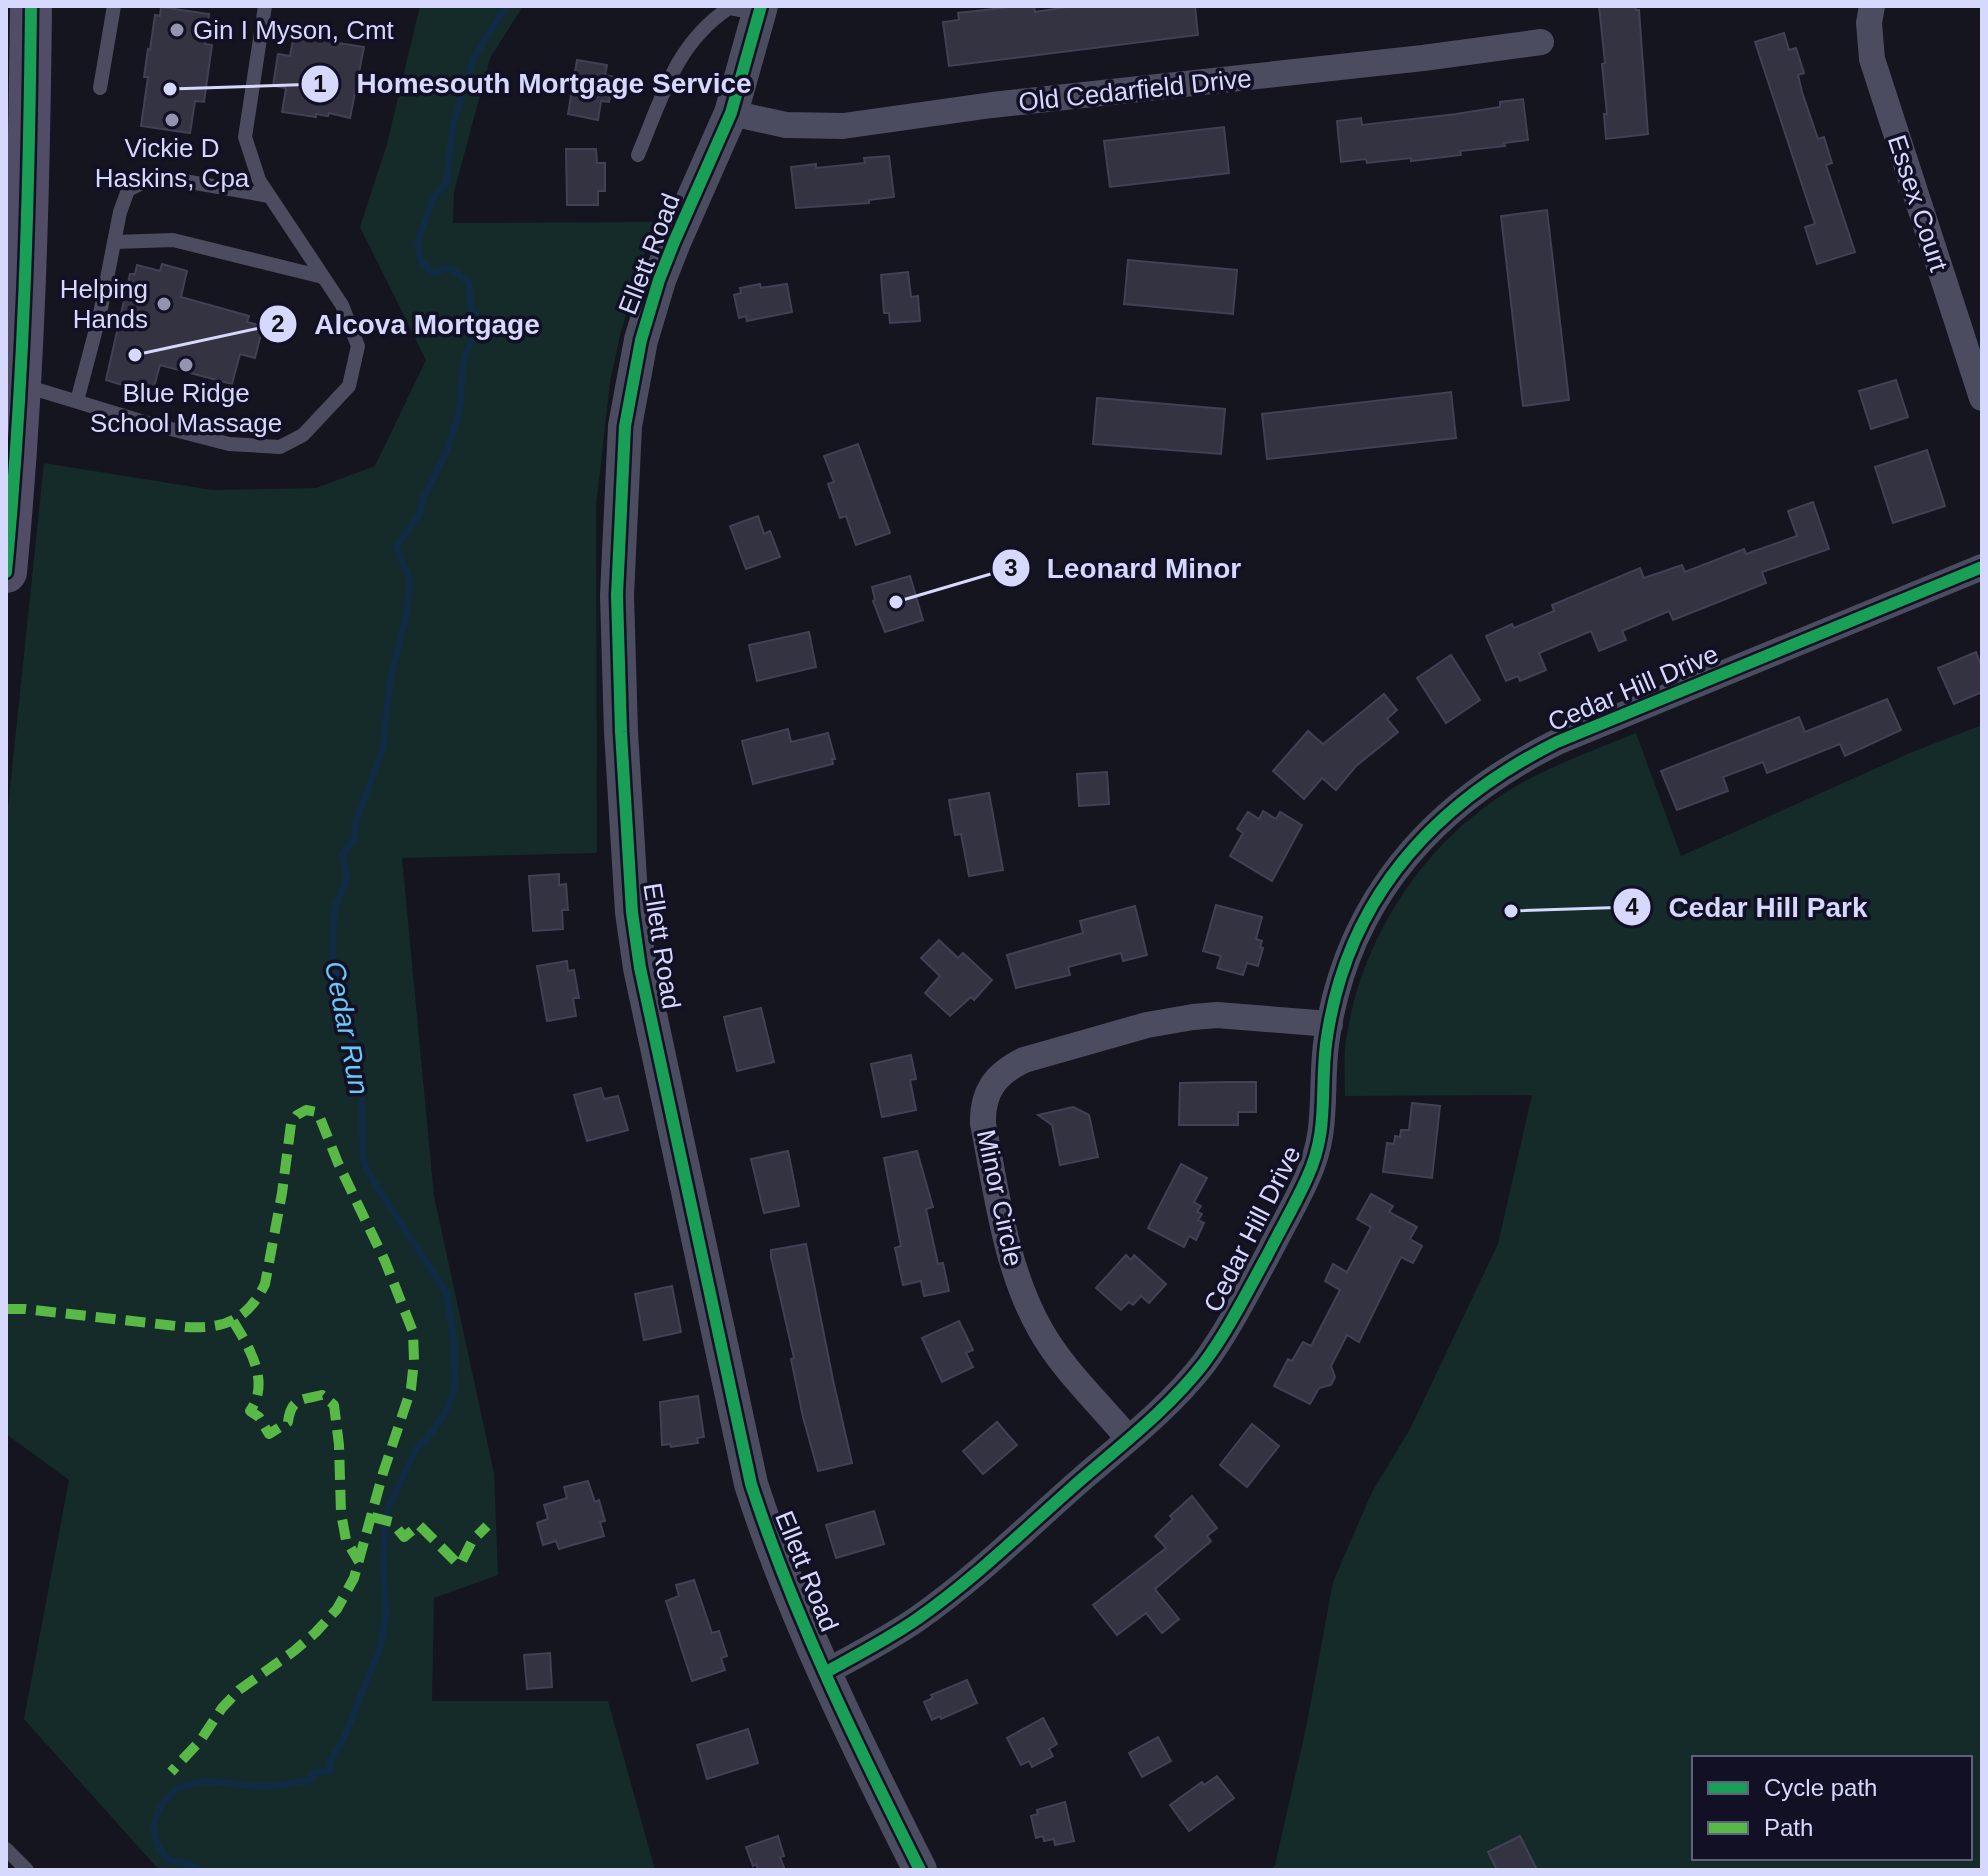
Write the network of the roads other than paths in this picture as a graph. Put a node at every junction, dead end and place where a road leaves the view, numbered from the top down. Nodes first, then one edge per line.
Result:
1 (31, 6) edge
2 (114, 6) edge
3 (265, 6) edge
4 (1872, 6) edge
5 (760, 10) edge
6 (1541, 42) dead end
7 (100, 88) dead end
8 (731, 113) junction
9 (638, 155) dead end
10 (269, 196) junction
11 (114, 242) junction
12 (323, 277) junction
13 (13, 384) edge
14 (1982, 398) edge
15 (77, 401) junction
16 (1982, 567) edge
17 (6, 572) edge
18 (1330, 1024) junction
19 (1128, 1438) junction
20 (826, 1672) junction
21 (6, 1849) edge
22 (27, 1870) edge
23 (920, 1870) edge

1 - 13 main road
2 - 7 lane
3 - 10 lane
4 - 14 street, Essex Court
5 - 8 street, Ellett Road
5 - 9 lane
6 - 8 street, Old Cedarfield Drive
8 - 20 street, Ellett Road
10 - 11 lane
10 - 12 lane
11 - 12 lane
11 - 15 lane
12 - 15 lane
13 - 15 lane
13 - 17 main road
16 - 18 street, Cedar Hill Drive
18 - 19 street, Cedar Hill Drive
18 - 19 street, Minor Circle
19 - 20 street, Cedar Hill Drive
20 - 23 street, Ellett Road
21 - 22 lane

